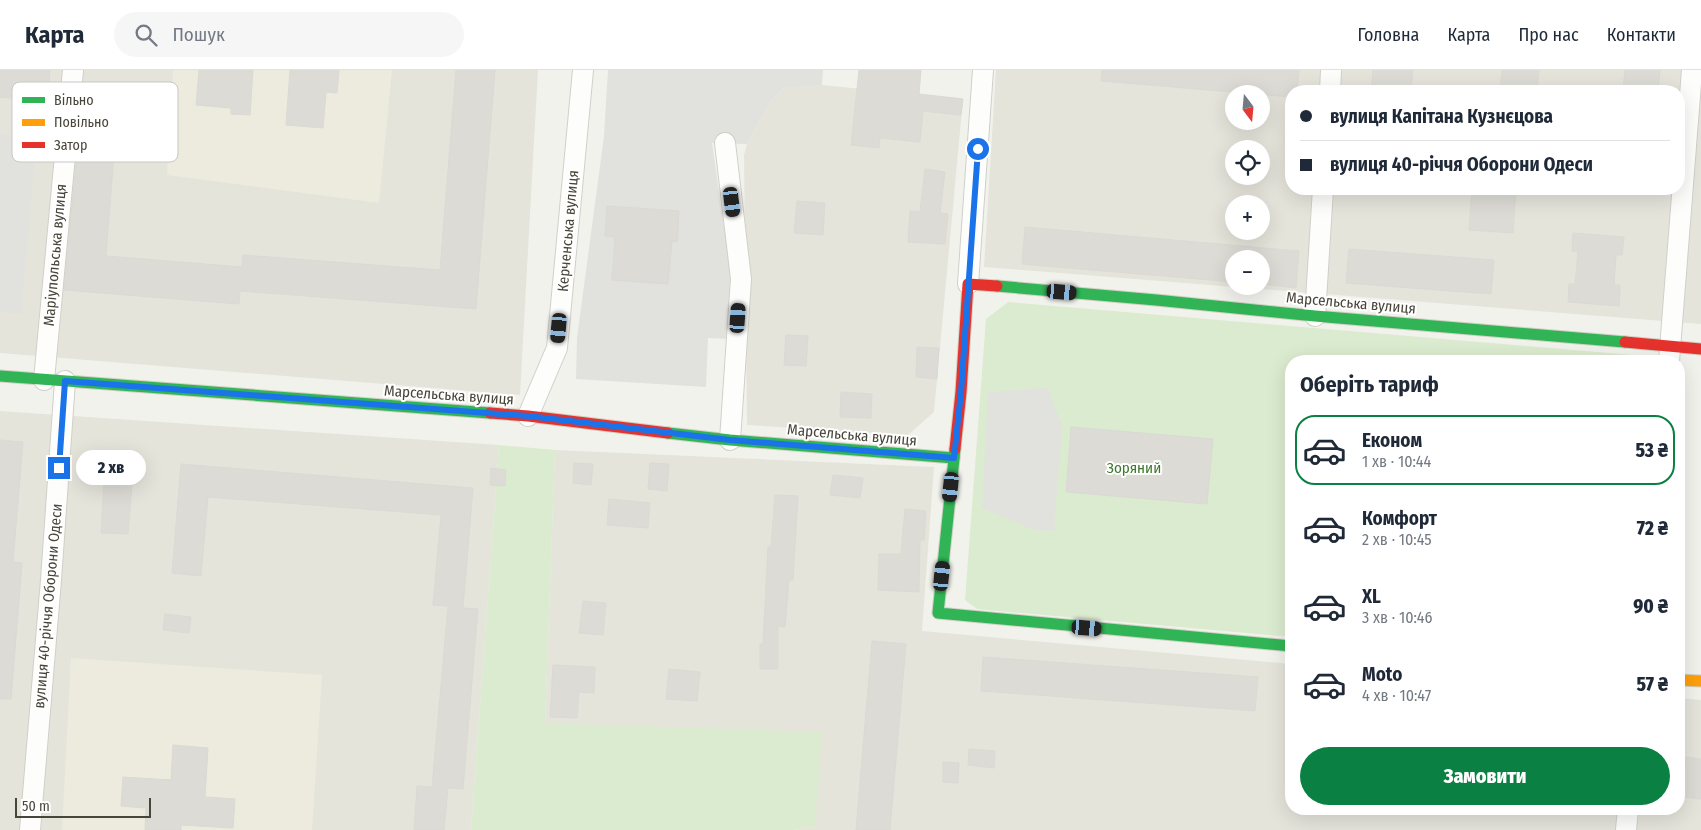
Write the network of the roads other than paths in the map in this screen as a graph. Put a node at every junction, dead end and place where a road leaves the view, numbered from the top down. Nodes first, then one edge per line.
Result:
1 (583, 70) edge
2 (983, 70) edge
3 (1331, 70) edge
4 (1692, 70) edge
5 (1330, 85) edge
6 (724, 144) dead end
7 (1685, 160) edge
8 (64, 162) edge
9 (1323, 195) edge
10 (1682, 195) edge
11 (968, 284) junction
12 (1315, 316) junction
13 (1701, 349) edge
14 (1670, 354) edge
15 (0, 376) edge
16 (44, 380) junction
17 (65, 381) junction
18 (528, 416) junction
19 (730, 440) junction
20 (954, 458) junction
21 (1285, 645) edge
22 (1685, 680) edge
23 (1701, 681) edge
24 (1627, 815) edge
25 (30, 830) edge
26 (1626, 830) edge

1 - 18 street, Керченська вулиця
2 - 11 street
3 - 5 street
4 - 7 street
6 - 19 street
8 - 16 street, Маріупольська вулиця
9 - 12 street
10 - 14 street
11 - 12 street, Марсельська вулиця
11 - 20 street
12 - 14 street, Марсельська вулиця
13 - 14 street, Марсельська вулиця
15 - 16 street, Марсельська вулиця
16 - 17 street, Марсельська вулиця
17 - 18 street, Марсельська вулиця
17 - 25 street, вулиця 40-річчя Оборони Одеси
18 - 19 street, Марсельська вулиця
19 - 20 street, Марсельська вулиця
20 - 21 street
22 - 23 street
24 - 26 street

